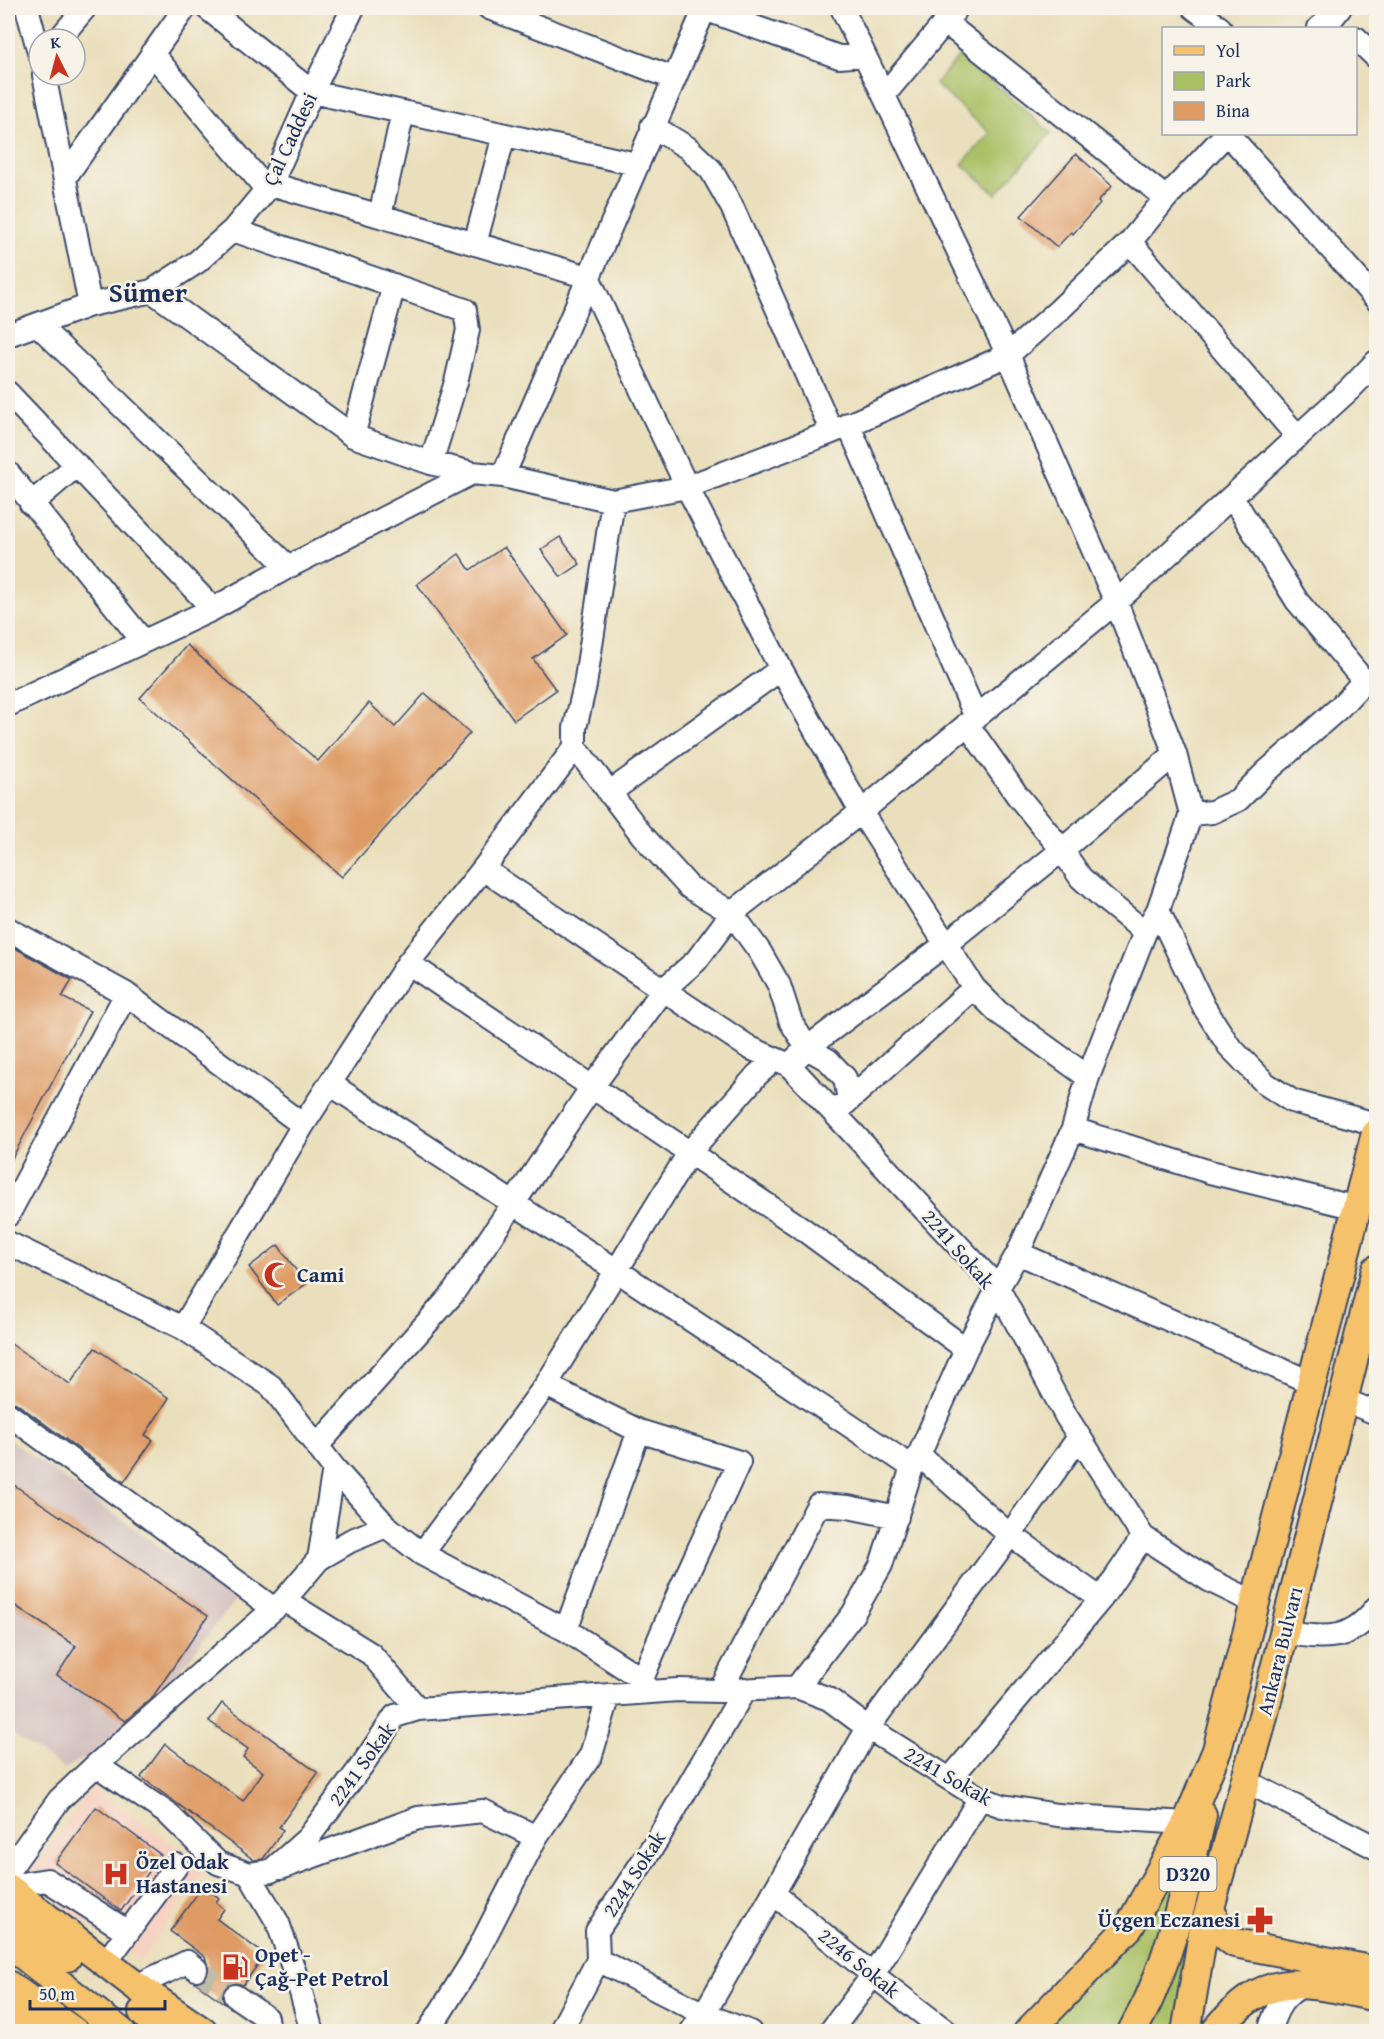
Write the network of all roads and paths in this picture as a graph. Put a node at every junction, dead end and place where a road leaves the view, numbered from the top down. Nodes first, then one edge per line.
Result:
1 (27, 8) edge
2 (85, 8) edge
3 (185, 8) edge
4 (207, 8) edge
5 (353, 8) edge
6 (489, 8) edge
7 (704, 8) edge
8 (842, 8) edge
9 (1194, 8) edge
10 (951, 15) edge
11 (32, 27) edge
12 (69, 27) edge
13 (1219, 27) edge
14 (1357, 39) edge
15 (152, 54) junction
16 (864, 55) junction
17 (1377, 57) edge
18 (673, 78) junction
19 (47, 87) edge
20 (312, 92) junction
21 (884, 95) junction
22 (403, 112) junction
23 (652, 126) junction
24 (504, 135) junction
25 (1226, 135) edge
26 (1228, 135) edge
27 (636, 164) junction
28 (66, 176) junction
29 (269, 187) junction
30 (1166, 198) junction
31 (380, 216) junction
32 (233, 230) junction
33 (1130, 242) junction
34 (475, 244) junction
35 (588, 277) junction
36 (394, 285) junction
37 (152, 291) junction
38 (1377, 299) edge
39 (90, 305) junction
40 (38, 325) junction
41 (8, 335) edge
42 (1008, 355) junction
43 (1377, 362) edge
44 (8, 393) edge
45 (840, 428) junction
46 (353, 436) junction
47 (1298, 437) junction
48 (431, 463) junction
49 (77, 465) junction
50 (472, 472) junction
51 (8, 473) edge
52 (503, 476) junction
53 (687, 487) junction
54 (1232, 497) junction
55 (613, 501) junction
56 (31, 504) junction
57 (288, 567) junction
58 (1116, 602) junction
59 (213, 609) junction
60 (143, 641) junction
61 (781, 669) junction
62 (1370, 680) edge
63 (8, 705) edge
64 (971, 721) junction
65 (575, 747) junction
66 (1175, 754) junction
67 (609, 793) junction
68 (861, 812) junction
69 (1191, 814) junction
70 (1062, 850) junction
71 (483, 869) junction
72 (1158, 910) junction
73 (732, 913) junction
74 (8, 929) edge
75 (1145, 932) junction
76 (946, 944) junction
77 (408, 963) junction
78 (974, 988) junction
79 (664, 989) junction
80 (126, 994) junction
81 (807, 1048) junction
82 (782, 1062) junction
83 (1088, 1077) junction
84 (330, 1084) junction
85 (592, 1087) junction
86 (841, 1107) junction
87 (1377, 1124) edge
88 (303, 1125) junction
89 (1073, 1129) junction
90 (1377, 1133) edge
91 (689, 1153) junction
92 (514, 1205) junction
93 (1357, 1208) junction
94 (8, 1215) edge
95 (8, 1244) edge
96 (1018, 1253) junction
97 (616, 1270) junction
98 (1377, 1270) edge
99 (998, 1288) junction
100 (183, 1328) junction
101 (966, 1349) junction
102 (1312, 1383) junction
103 (546, 1385) junction
104 (1344, 1400) junction
105 (1377, 1413) edge
106 (8, 1414) edge
107 (639, 1431) junction
108 (1079, 1437) junction
109 (317, 1446) junction
110 (916, 1461) junction
111 (334, 1468) junction
112 (897, 1517) junction
113 (386, 1526) junction
114 (1010, 1535) junction
115 (1143, 1537) junction
116 (422, 1554) junction
117 (319, 1559) junction
118 (1101, 1599) junction
119 (279, 1604) junction
120 (1256, 1604) junction
121 (1377, 1608) edge
122 (566, 1630) junction
123 (1285, 1633) junction
124 (646, 1686) junction
125 (797, 1687) junction
126 (745, 1689) junction
127 (720, 1691) junction
128 (609, 1695) junction
129 (418, 1709) junction
130 (868, 1728) junction
131 (1217, 1750) junction
132 (96, 1765) junction
133 (950, 1779) junction
134 (1246, 1781) junction
135 (980, 1798) junction
136 (1186, 1823) junction
137 (536, 1837) junction
138 (1377, 1848) edge
139 (177, 1865) dead end
140 (8, 1871) edge
141 (260, 1872) junction
142 (8, 1887) edge
143 (773, 1893) junction
144 (1210, 1907) junction
145 (8, 1914) edge
146 (128, 1932) junction
147 (8, 1942) edge
148 (598, 1960) junction
149 (106, 1962) junction
150 (196, 1969) dead end
151 (1377, 1971) edge
152 (873, 1975) junction
153 (1305, 1984) junction
154 (8, 1985) edge
155 (1192, 1995) junction
156 (235, 1996) tunnel mouth
157 (1377, 1997) edge
158 (149, 2007) edge
159 (8, 2011) edge
160 (698, 2023) edge
161 (37, 2031) edge
162 (74, 2031) edge
163 (121, 2031) edge
164 (176, 2031) edge
165 (203, 2031) edge
166 (269, 2031) edge
167 (312, 2031) edge
168 (428, 2031) edge
169 (560, 2031) edge
170 (750, 2031) edge
171 (830, 2031) edge
172 (947, 2031) edge
173 (1028, 2031) edge
174 (1132, 2031) edge
175 (1171, 2031) edge
176 (1186, 2031) edge
177 (1215, 2031) edge
178 (1269, 2031) edge

1 - 11 street
2 - 12 street
3 - 15 street
4 - 20 street
5 - 20 street, Çal Caddesi
6 - 18 street
7 - 16 street
7 - 18 street
8 - 16 street
9 - 13 street
10 - 21 street
10 - 30 street
14 - 17 street
15 - 28 street
15 - 29 street
16 - 21 street
18 - 23 street
19 - 28 street
20 - 22 street
20 - 29 street, Çal Caddesi
21 - 42 street
22 - 24 street
22 - 31 street
23 - 27 street
23 - 45 street
24 - 27 street
24 - 34 street
25 - 30 street
26 - 38 street
27 - 35 street
28 - 39 street
29 - 31 street
29 - 32 street, Çal Caddesi
30 - 33 street
31 - 34 street
32 - 36 street
32 - 37 street, Çal Caddesi
33 - 42 street
33 - 47 street
34 - 35 street
35 - 52 street
35 - 53 street
36 - 46 street
36 - 48 street
37 - 39 street, Çal Caddesi
37 - 46 street
39 - 40 street, Çal Caddesi
40 - 41 street, Çal Caddesi
40 - 57 street
42 - 45 street
42 - 58 street
43 - 47 street
44 - 49 street
45 - 53 street
45 - 64 street
46 - 48 street
47 - 54 street
48 - 50 street
49 - 56 street
49 - 59 street
50 - 52 street
50 - 57 street
51 - 56 street
52 - 55 street
53 - 55 street
53 - 61 street
54 - 58 street
54 - 62 street
55 - 65 street
56 - 60 street
57 - 59 street
58 - 64 street
58 - 66 street
59 - 60 street
60 - 63 street
61 - 67 street
61 - 68 street
62 - 69 street
64 - 68 street
64 - 70 street
65 - 67 street
65 - 71 street
66 - 69 street
66 - 70 street
67 - 73 street
68 - 73 street
68 - 76 street
69 - 72 street
70 - 75 street
70 - 76 street
71 - 77 street
71 - 79 street
72 - 75 street
72 - 87 street
73 - 79 street
73 - 81 street
74 - 80 street
75 - 83 street
76 - 78 street
76 - 81 street
77 - 84 street
77 - 85 street
78 - 83 street
78 - 86 street
79 - 82 street
79 - 85 street
80 - 88 street
80 - 94 street
81 - 82 street
81 - 86 street
82 - 86 street, 2241 Sokak
82 - 91 street
83 - 89 street
84 - 88 street
84 - 92 street
85 - 91 street
85 - 92 street
86 - 99 street, 2241 Sokak
88 - 100 street
89 - 93 street
89 - 96 street
90 - 93 main road, Ankara Bulvarı
91 - 97 street
91 - 101 street
92 - 97 street
92 - 109 street
93 - 102 main road, Ankara Bulvarı
95 - 100 street
96 - 99 street
96 - 102 street
97 - 103 street
97 - 110 street
98 - 104 main road, Ankara Bulvarı
99 - 101 street, 2241 Sokak
99 - 108 street
100 - 109 street
101 - 110 street, 2241 Sokak
102 - 120 main road, Ankara Bulvarı
103 - 107 street
103 - 116 street
104 - 105 street
104 - 123 main road, Ankara Bulvarı
106 - 119 street
107 - 122 street
107 - 124 street
108 - 114 street
108 - 115 street
109 - 111 street
110 - 112 street, 2241 Sokak
110 - 114 street
111 - 113 street
111 - 117 street
112 - 125 street, 2241 Sokak
112 - 127 street
113 - 116 street
113 - 117 street
114 - 118 street
114 - 130 street
115 - 118 street
115 - 120 street
116 - 122 street
117 - 119 street
118 - 133 street
119 - 129 street
119 - 132 street
120 - 131 main road, Ankara Bulvarı
121 - 123 street
122 - 124 street
123 - 134 main road, Ankara Bulvarı
124 - 127 street, 2241 Sokak
124 - 128 street, 2241 Sokak
125 - 126 street, 2241 Sokak
125 - 130 street, 2241 Sokak
126 - 127 street, 2241 Sokak
126 - 148 street, 2244 Sokak
128 - 129 street, 2241 Sokak
128 - 137 street
129 - 141 street, 2241 Sokak
130 - 133 street, 2241 Sokak
130 - 143 street
131 - 136 main road, Ankara Bulvarı
131 - 174 main road, Ankara Bulvarı / D320
132 - 140 street
132 - 141 street
133 - 135 street, 2241 Sokak
134 - 138 street
134 - 144 main road, Ankara Bulvarı
135 - 136 street, 2241 Sokak
135 - 152 street
136 - 173 main road, Ankara Bulvarı
137 - 141 street
137 - 168 street
139 - 146 street
141 - 167 street
142 - 146 street
142 - 149 main road
143 - 152 street, 2246 Sokak
143 - 160 street
144 - 151 main road
144 - 155 main road, Ankara Bulvarı
145 - 158 main road
146 - 149 street
147 - 163 main road
148 - 160 street
148 - 169 street
149 - 158 main road
150 - 158 street
152 - 171 street
152 - 172 street, 2246 Sokak
153 - 157 main road
153 - 177 main road
153 - 178 street
154 - 162 main road
155 - 175 main road
155 - 176 main road, Ankara Bulvarı
156 - 166 street
158 - 164 main road
158 - 165 main road
159 - 161 main road
160 - 170 street

